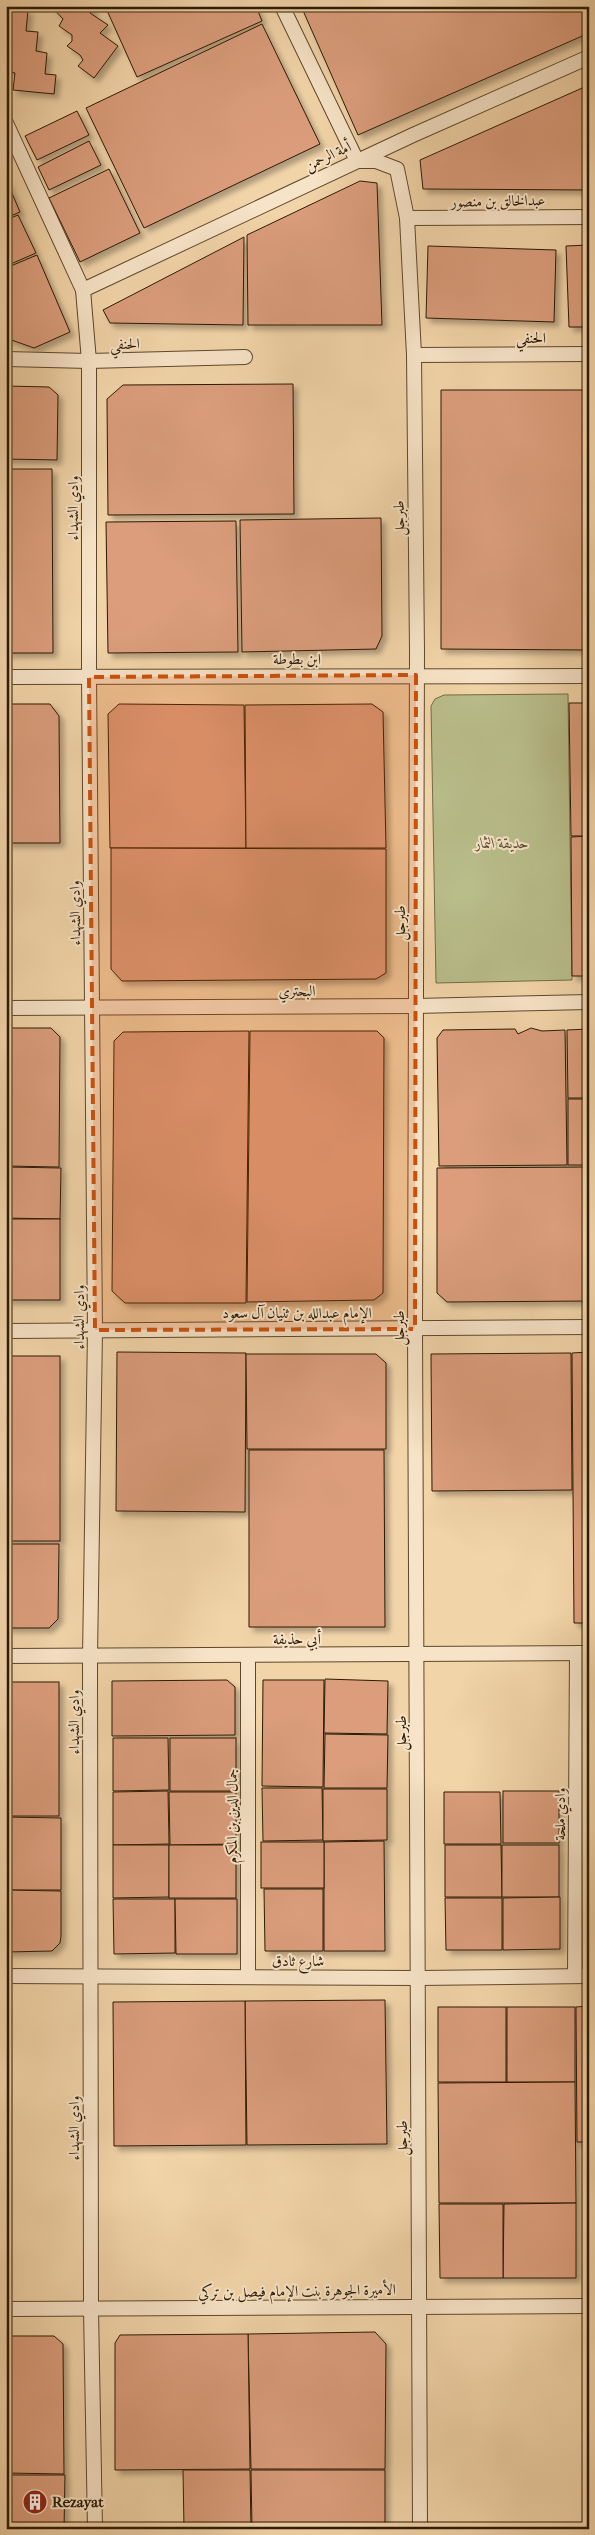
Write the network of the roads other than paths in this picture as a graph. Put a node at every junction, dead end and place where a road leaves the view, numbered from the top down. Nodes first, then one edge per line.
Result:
1 (282, 6) edge
2 (589, 57) edge
3 (6, 123) edge
4 (357, 161) junction
5 (589, 217) edge
6 (407, 218) junction
7 (83, 290) junction
8 (589, 354) edge
9 (414, 355) junction
10 (245, 357) dead end
11 (6, 359) edge
12 (89, 361) junction
13 (416, 675) junction
14 (589, 676) edge
15 (6, 677) edge
16 (89, 678) junction
17 (589, 1002) edge
18 (416, 1006) junction
19 (6, 1008) edge
20 (93, 1008) junction
21 (589, 1327) edge
22 (415, 1329) junction
23 (6, 1330) edge
24 (95, 1330) junction
25 (583, 1653) edge
26 (418, 1654) junction
27 (6, 1656) edge
28 (248, 1656) junction
29 (90, 1657) junction
30 (6, 1976) edge
31 (90, 1976) junction
32 (582, 1976) edge
33 (248, 1977) junction
34 (418, 1978) junction
35 (419, 2306) junction
36 (589, 2306) edge
37 (6, 2309) edge
38 (91, 2310) junction
39 (95, 2529) edge
40 (420, 2529) edge

1 - 4 street
2 - 4 street, أمة الرحمن
3 - 7 street, وادي الشهداء
4 - 6 street, طبرجل
4 - 7 street, أمة الرحمن
5 - 6 street, عبدالخالق بن منصور
6 - 9 street, طبرجل
7 - 12 street, وادي الشهداء
8 - 9 street, الحنفي
9 - 13 street, طبرجل
10 - 12 street, الحنفي
11 - 12 street, الحنفي
12 - 16 street, وادي الشهداء
13 - 14 street, ابن بطوطة
13 - 16 street, ابن بطوطة
13 - 18 street, طبرجل
15 - 16 street, ابن بطوطة
16 - 20 street, وادي الشهداء
17 - 18 street, البحتري
18 - 20 street, البحتري
18 - 22 street, طبرجل
19 - 20 street, البحتري
20 - 24 street, وادي الشهداء
21 - 22 street, الإمام عبدالله بن ثنيان آل سعود
22 - 24 street, الإمام عبدالله بن ثنيان آل سعود
22 - 26 street, طبرجل
23 - 24 street, الإمام عبدالله بن ثنيان آل سعود
24 - 29 street, وادي الشهداء
25 - 26 street, أبي حذيفة
25 - 32 street, وادي ملحة
26 - 28 street, أبي حذيفة
26 - 34 street, طبرجل
27 - 29 street, أبي حذيفة
28 - 29 street, أبي حذيفة
28 - 33 street, جمال الدين بن المكرم
29 - 31 street, وادي الشهداء
30 - 31 street, شارع ثادق
31 - 33 street, شارع ثادق
31 - 38 street, وادي الشهداء
32 - 34 street, شارع ثادق
33 - 34 street, شارع ثادق
34 - 35 street, طبرجل
35 - 36 street, الأميرة الجوهرة بنت الإمام فيصل بن تركي
35 - 38 street, الأميرة الجوهرة بنت الإمام فيصل بن تركي
35 - 40 street, طبرجل
37 - 38 street, الأميرة الجوهرة بنت الإمام فيصل بن تركي
38 - 39 street, وادي الشهداء

